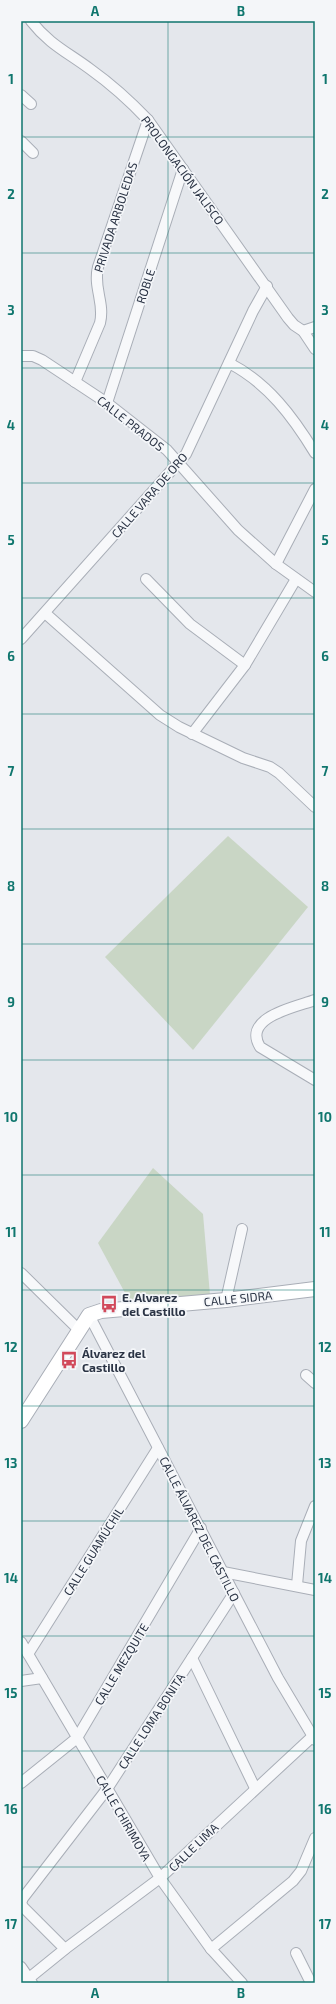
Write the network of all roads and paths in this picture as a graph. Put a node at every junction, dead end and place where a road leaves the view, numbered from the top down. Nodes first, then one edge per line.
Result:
1 (31, 21) edge
2 (21, 95) edge
3 (31, 104) dead end
4 (148, 120) junction
5 (21, 141) edge
6 (32, 153) dead end
7 (182, 169) junction
8 (267, 286) junction
9 (315, 327) edge
10 (303, 331) junction
11 (315, 349) edge
12 (21, 356) edge
13 (230, 363) junction
14 (75, 382) junction
15 (107, 403) junction
16 (315, 453) edge
17 (178, 462) junction
18 (315, 489) edge
19 (276, 564) junction
20 (146, 579) dead end
21 (296, 579) junction
22 (315, 592) edge
23 (45, 613) junction
24 (21, 639) edge
25 (245, 665) junction
26 (192, 734) junction
27 (315, 807) edge
28 (315, 1000) edge
29 (315, 1080) edge
30 (242, 1229) dead end
31 (21, 1273) edge
32 (315, 1290) edge
33 (226, 1300) junction
34 (89, 1315) junction
35 (80, 1331) junction
36 (306, 1375) dead end
37 (315, 1383) edge
38 (21, 1421) edge
39 (158, 1448) junction
40 (315, 1506) edge
41 (201, 1528) junction
42 (223, 1572) junction
43 (297, 1585) junction
44 (315, 1590) edge
45 (234, 1593) junction
46 (21, 1642) edge
47 (28, 1654) junction
48 (192, 1658) junction
49 (42, 1678) junction
50 (21, 1681) edge
51 (77, 1738) junction
52 (314, 1738) edge
53 (21, 1784) edge
54 (255, 1788) junction
55 (107, 1789) junction
56 (315, 1838) edge
57 (160, 1878) junction
58 (21, 1903) edge
59 (65, 1949) junction
60 (211, 1949) junction
61 (296, 1952) dead end
62 (21, 1967) edge
63 (28, 1982) edge
64 (242, 1983) edge
65 (311, 1983) edge

1 - 4 street, PROLONGACIÓN JALISCO
2 - 3 street
4 - 7 street, PROLONGACIÓN JALISCO
4 - 14 street, PRIVADA ARBOLEDAS
5 - 6 street
7 - 8 street, PROLONGACIÓN JALISCO
7 - 15 street, ROBLE
8 - 10 street, PROLONGACIÓN JALISCO
8 - 13 street, CALLE VARA DE ORO
9 - 10 street
10 - 11 street
12 - 14 street, CALLE PRADOS
13 - 16 street
13 - 17 street, CALLE VARA DE ORO
14 - 15 street, CALLE PRADOS
15 - 17 street, CALLE PRADOS
17 - 19 street, CALLE PRADOS
17 - 23 street, CALLE VARA DE ORO
18 - 19 street
19 - 21 street, CALLE PRADOS
20 - 25 street
21 - 22 street, CALLE PRADOS
21 - 25 street
23 - 24 street, CALLE VARA DE ORO
23 - 26 street
25 - 26 street
26 - 27 street
28 - 29 street
30 - 33 street
31 - 35 street
32 - 33 street, CALLE SIDRA
33 - 34 street, CALLE SIDRA
34 - 35 street
34 - 39 street, CALLE ÁLVAREZ DEL CASTILLO
35 - 38 street
36 - 37 street
39 - 41 street, CALLE ÁLVAREZ DEL CASTILLO
39 - 47 street, CALLE GUAMÚCHIL
40 - 43 street
41 - 42 street, CALLE ÁLVAREZ DEL CASTILLO
41 - 51 street, CALLE MEZQUITE
42 - 43 street
42 - 45 street, CALLE ÁLVAREZ DEL CASTILLO
43 - 44 street
45 - 48 street, CALLE LOMA BONITA
45 - 52 street, CALLE ÁLVAREZ DEL CASTILLO
46 - 47 street, CALLE CHIRIMOYA
47 - 49 street, CALLE CHIRIMOYA
48 - 54 street
48 - 55 street, CALLE LOMA BONITA
49 - 50 street
49 - 51 street, CALLE CHIRIMOYA
51 - 53 street, CALLE MEZQUITE
51 - 55 street, CALLE CHIRIMOYA
52 - 54 street, CALLE LIMA
54 - 57 street, CALLE LIMA
55 - 57 street, CALLE CHIRIMOYA
55 - 58 street, CALLE LOMA BONITA
56 - 60 street
57 - 59 street, CALLE LIMA
57 - 60 street, CALLE CHIRIMOYA
58 - 59 street
59 - 63 street, CALLE LIMA
60 - 64 street, CALLE CHIRIMOYA
61 - 65 street
62 - 63 street

